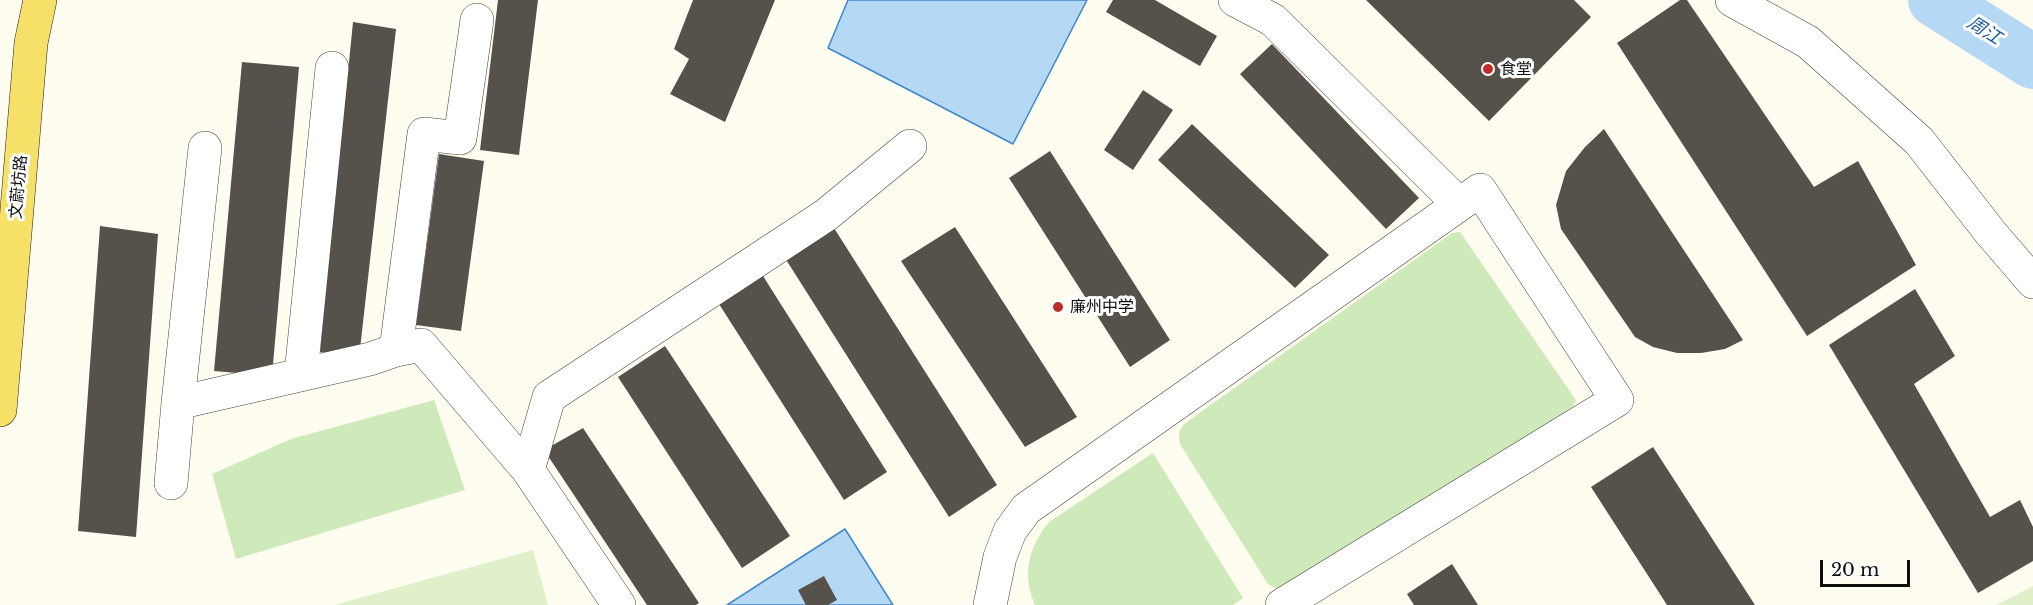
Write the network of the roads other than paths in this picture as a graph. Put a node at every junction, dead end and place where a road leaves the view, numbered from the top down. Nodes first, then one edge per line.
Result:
1 (40, 0) edge
2 (1234, 0) edge
3 (1732, 0) edge
4 (477, 20) dead end
5 (332, 68) dead end
6 (910, 146) dead end
7 (205, 148) dead end
8 (1459, 204) junction
9 (2033, 282) edge
10 (396, 350) junction
11 (301, 374) junction
12 (178, 403) junction
13 (0, 410) edge
14 (528, 470) junction
15 (171, 483) dead end
16 (619, 605) edge
17 (990, 605) edge
18 (1282, 605) edge

1 - 13 main road, 文蔚坊路
2 - 8 lane
3 - 9 lane
4 - 10 lane
5 - 11 lane
6 - 14 lane
7 - 12 lane
8 - 17 lane
8 - 18 lane
10 - 11 lane
10 - 14 lane
11 - 12 lane
12 - 15 lane
14 - 16 lane

